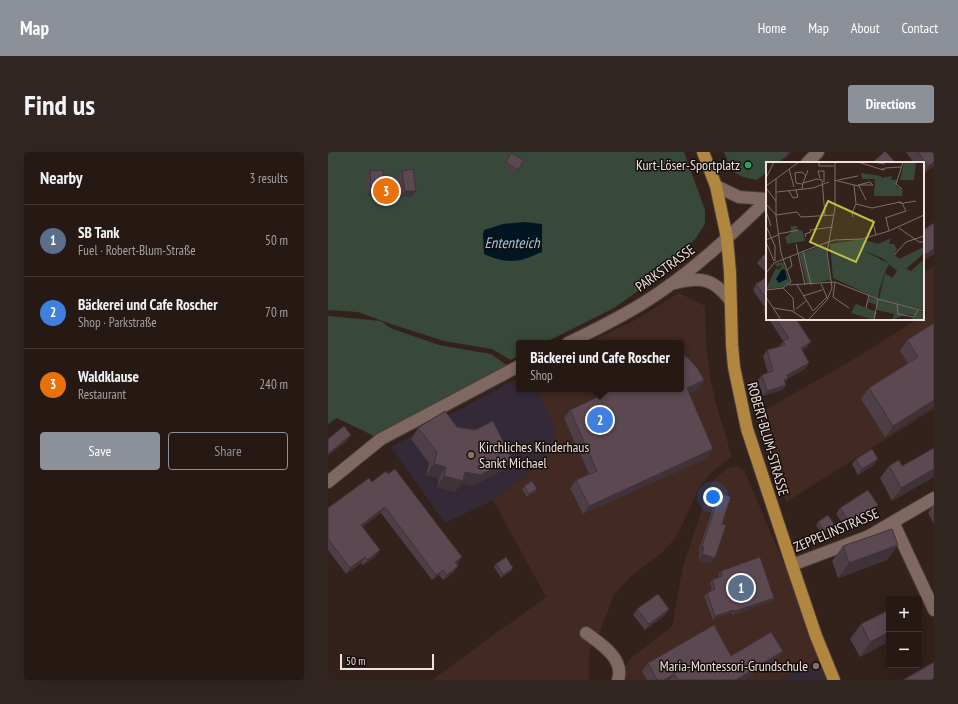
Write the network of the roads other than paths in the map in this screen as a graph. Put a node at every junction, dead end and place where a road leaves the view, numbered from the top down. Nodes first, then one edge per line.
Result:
1 (703, 152) edge
2 (818, 152) edge
3 (807, 162) edge
4 (716, 186) junction
5 (766, 200) edge
6 (766, 201) edge
7 (726, 238) junction
8 (670, 285) junction
9 (730, 300) junction
10 (574, 340) edge
11 (516, 368) edge
12 (328, 482) edge
13 (934, 498) edge
14 (893, 522) junction
15 (792, 565) junction
16 (934, 610) edge
17 (586, 633) dead end
18 (618, 680) edge
19 (834, 680) edge

1 - 4 main road, ROBERT-BLUM-STRASSE
2 - 3 street
4 - 5 street, PARKSTRASSE
4 - 7 main road, ROBERT-BLUM-STRASSE
6 - 7 street, PARKSTRASSE
7 - 8 street, PARKSTRASSE
7 - 9 main road, ROBERT-BLUM-STRASSE
8 - 9 street
8 - 10 street, PARKSTRASSE
9 - 15 main road, ROBERT-BLUM-STRASSE
11 - 12 street
13 - 14 street, ZEPPELINSTRASSE
14 - 15 street, ZEPPELINSTRASSE
14 - 16 street
15 - 19 main road, ROBERT-BLUM-STRASSE
17 - 18 street

